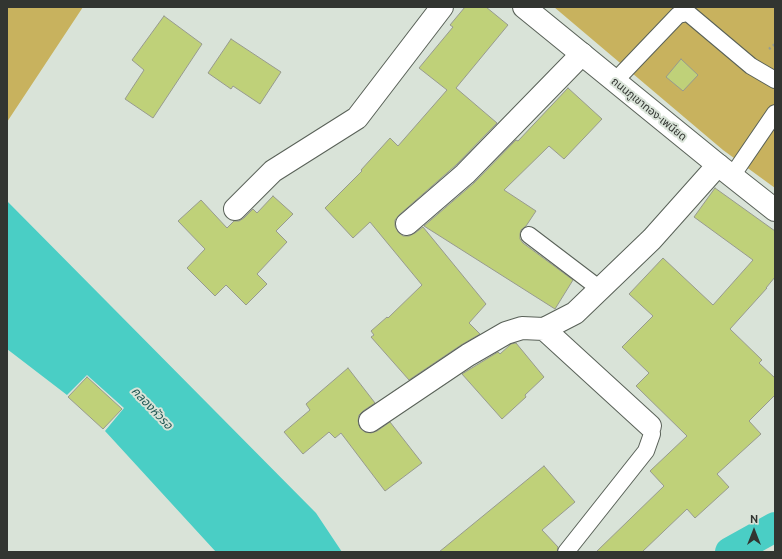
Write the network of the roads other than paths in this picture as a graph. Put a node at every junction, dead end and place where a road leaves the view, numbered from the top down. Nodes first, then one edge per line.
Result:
1 (442, 7) edge
2 (524, 7) edge
3 (582, 54) junction
4 (775, 80) edge
5 (615, 81) junction
6 (775, 113) edge
7 (725, 171) junction
8 (235, 209) dead end
9 (775, 210) edge
10 (407, 224) dead end
11 (529, 235) dead end
12 (600, 289) junction
13 (544, 329) junction
14 (370, 421) dead end
15 (650, 426) joint
16 (566, 552) edge

1 - 8 street
2 - 3 street, ถนนภูเขาทอง-เพนียด
3 - 5 street, ถนนภูเขาทอง-เพนียด
3 - 10 street
4 - 5 lane
5 - 7 street, ถนนภูเขาทอง-เพนียด
6 - 7 lane
7 - 9 street, ถนนภูเขาทอง-เพนียด
7 - 12 street
11 - 12 lane
12 - 13 street
13 - 14 street
13 - 15 street
15 - 16 lane

